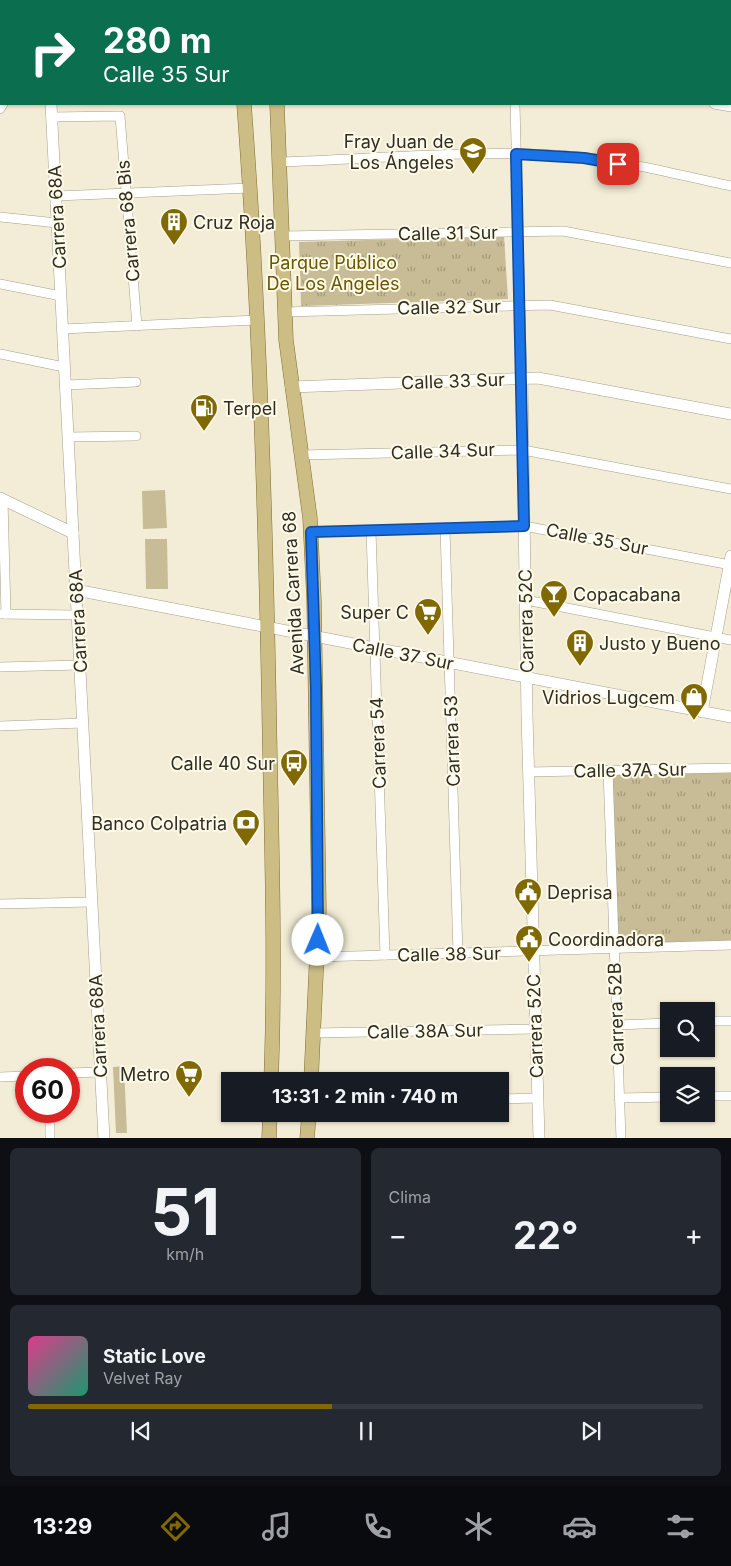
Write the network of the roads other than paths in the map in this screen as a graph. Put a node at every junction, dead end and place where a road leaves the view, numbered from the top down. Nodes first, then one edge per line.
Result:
1 (51, 105) edge
2 (244, 105) edge
3 (277, 105) edge
4 (515, 105) edge
5 (52, 117) junction
6 (516, 154) junction
7 (279, 162) junction
8 (731, 186) edge
9 (250, 188) junction
10 (126, 194) junction
11 (56, 196) junction
12 (0, 218) edge
13 (57, 223) junction
14 (519, 232) junction
15 (282, 236) junction
16 (731, 263) edge
17 (0, 284) edge
18 (61, 296) junction
19 (521, 306) junction
20 (285, 312) junction
21 (257, 320) junction
22 (137, 326) junction
23 (63, 329) junction
24 (731, 339) edge
25 (0, 354) edge
26 (64, 367) junction
27 (522, 378) junction
28 (136, 382) dead end
29 (65, 385) junction
30 (291, 388) junction
31 (731, 414) edge
32 (136, 436) dead end
33 (68, 437) junction
34 (523, 450) junction
35 (301, 455) junction
36 (731, 489) edge
37 (1, 498) edge
38 (2, 521) edge
39 (524, 526) junction
40 (446, 528) junction
41 (371, 531) junction
42 (311, 532) junction
43 (73, 533) junction
44 (730, 562) edge
45 (2, 575) edge
46 (76, 590) junction
47 (526, 600) junction
48 (3, 614) edge
49 (77, 615) junction
50 (268, 627) junction
51 (315, 636) junction
52 (716, 637) junction
53 (731, 640) edge
54 (374, 648) junction
55 (450, 662) junction
56 (80, 665) junction
57 (0, 667) edge
58 (527, 678) junction
59 (702, 712) junction
60 (731, 717) edge
61 (83, 723) junction
62 (0, 726) edge
63 (731, 768) edge
64 (608, 770) junction
65 (528, 772) junction
66 (92, 902) junction
67 (0, 904) edge
68 (731, 945) edge
69 (614, 949) junction
70 (533, 952) junction
71 (458, 954) junction
72 (385, 955) junction
73 (318, 957) junction
74 (731, 1021) edge
75 (715, 1022) edge
76 (660, 1023) edge
77 (617, 1025) junction
78 (536, 1028) junction
79 (314, 1033) junction
80 (100, 1072) junction
81 (271, 1072) edge
82 (312, 1072) edge
83 (80, 1073) edge
84 (15, 1076) edge
85 (0, 1077) edge
86 (715, 1096) edge
87 (731, 1096) edge
88 (660, 1097) edge
89 (538, 1098) junction
90 (619, 1098) junction
91 (509, 1099) edge
92 (270, 1122) edge
93 (308, 1122) edge
94 (50, 1123) edge
95 (50, 1138) edge
96 (104, 1138) edge
97 (269, 1138) edge
98 (307, 1138) edge
99 (539, 1138) edge
100 (621, 1138) edge

1 - 5 street, Carrera 68A
2 - 9 main road, Avenida Carrera 68
3 - 7 main road, Avenida Carrera 68
4 - 6 street, Carrera 52C
5 - 10 street, Carrera 68 Bis
5 - 11 street, Carrera 68A
6 - 7 street
6 - 8 street
6 - 14 street, Carrera 52C
7 - 15 main road, Avenida Carrera 68
9 - 10 street
9 - 21 main road, Avenida Carrera 68
10 - 11 street
10 - 22 street, Carrera 68 Bis
11 - 13 street, Carrera 68A
12 - 13 street
13 - 18 street, Carrera 68A
14 - 15 street, Calle 31 Sur
14 - 16 street, Calle 31 Sur
14 - 19 street, Carrera 52C
15 - 20 main road, Avenida Carrera 68
17 - 18 street
18 - 23 street, Carrera 68A
19 - 20 street, Calle 32 Sur
19 - 24 street, Calle 32 Sur
19 - 27 street, Carrera 52C
20 - 30 main road, Avenida Carrera 68
21 - 22 street
21 - 50 main road, Avenida Carrera 68
22 - 23 street
23 - 26 street, Carrera 68A
25 - 26 street
26 - 29 street, Carrera 68A
27 - 30 street, Calle 33 Sur
27 - 31 street, Calle 33 Sur
27 - 34 street, Carrera 52C
28 - 29 street
29 - 33 street, Carrera 68A
30 - 35 main road, Avenida Carrera 68
32 - 33 street
33 - 43 street, Carrera 68A
34 - 35 street, Calle 34 Sur
34 - 36 street, Calle 34 Sur
34 - 39 street, Carrera 52C
35 - 42 main road, Avenida Carrera 68
37 - 38 street
37 - 43 street
38 - 45 street
39 - 40 street, Calle 35 Sur
39 - 44 street, Calle 35 Sur
39 - 47 street, Carrera 52C
40 - 41 street, Calle 35 Sur
40 - 55 street, Carrera 53
41 - 42 street, Calle 35 Sur
41 - 54 street, Carrera 54
42 - 51 main road, Avenida Carrera 68
43 - 46 street, Carrera 68A
44 - 52 street
45 - 48 street
46 - 49 street, Carrera 68A
46 - 50 street, Calle 37 Sur
47 - 52 street
47 - 58 street, Carrera 52C
48 - 49 street
49 - 56 street, Carrera 68A
50 - 51 street, Calle 37 Sur
50 - 81 main road, Avenida Carrera 68
51 - 54 street, Calle 37 Sur
51 - 73 main road, Avenida Carrera 68
52 - 53 street
52 - 59 street
54 - 55 street, Calle 37 Sur
54 - 72 street, Carrera 54
55 - 58 street, Calle 37 Sur
55 - 71 street, Carrera 53
56 - 57 street
56 - 61 street, Carrera 68A
58 - 59 street, Calle 37 Sur
58 - 65 street, Carrera 52C
59 - 60 street, Calle 37 Sur
61 - 62 street
61 - 66 street, Carrera 68A
63 - 64 street, Calle 37A Sur
64 - 65 street, Calle 37A Sur
64 - 69 street, Carrera 52B
65 - 70 street, Carrera 52C
66 - 67 street
66 - 80 street, Carrera 68A
68 - 69 street, Calle 38 Sur
69 - 70 street, Calle 38 Sur
69 - 77 street, Carrera 52B
70 - 71 street, Calle 38 Sur
70 - 78 street, Carrera 52C
71 - 72 street, Calle 38 Sur
72 - 73 street, Calle 38 Sur
73 - 79 main road, Avenida Carrera 68
74 - 75 street
76 - 77 street
77 - 90 street, Carrera 52B
78 - 79 street, Calle 38A Sur
78 - 89 street, Carrera 52C
79 - 82 main road, Avenida Carrera 68
80 - 83 street
80 - 96 street, Carrera 68A
84 - 85 street
86 - 87 street
88 - 90 street
89 - 91 street
89 - 99 street, Carrera 52C
90 - 100 street, Carrera 52B
92 - 97 main road
93 - 98 main road
94 - 95 street

